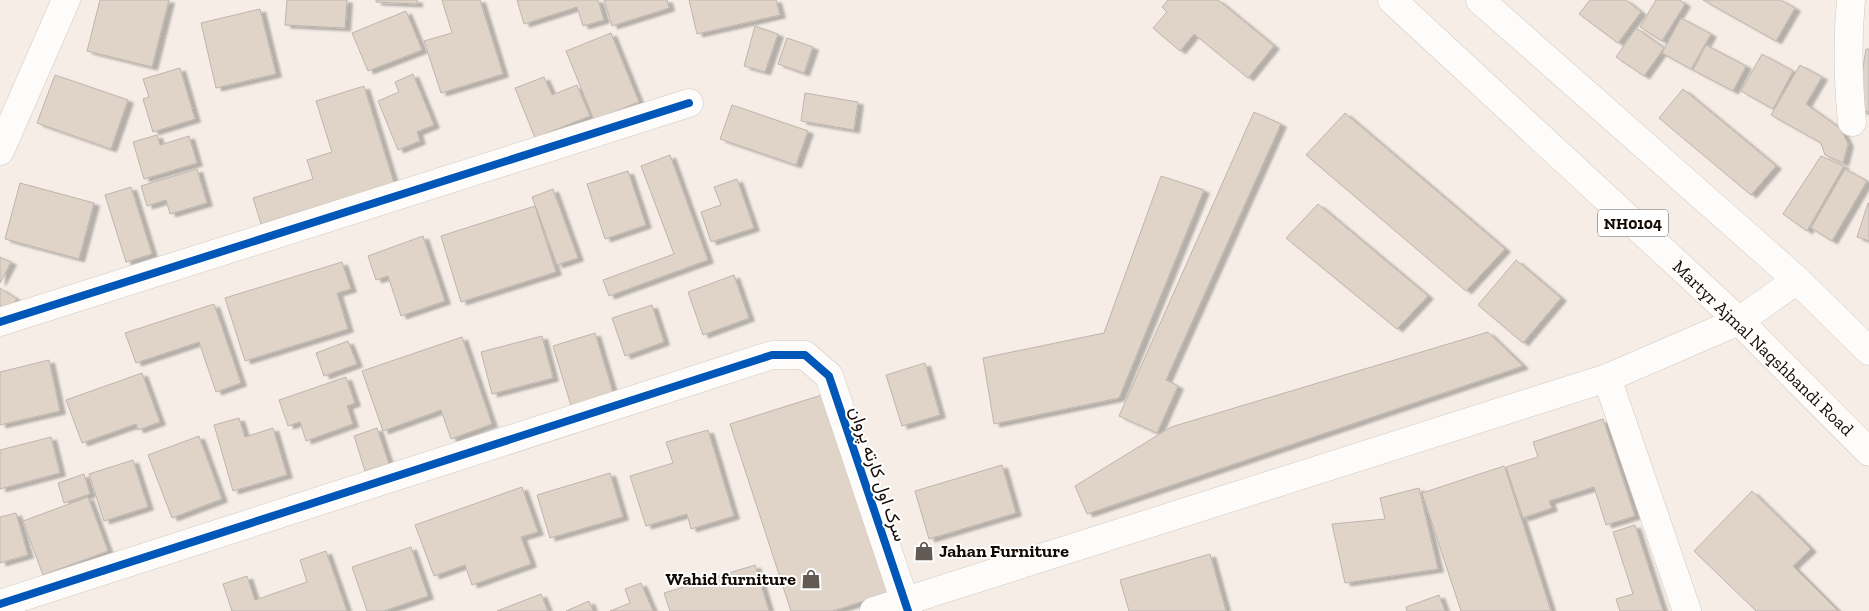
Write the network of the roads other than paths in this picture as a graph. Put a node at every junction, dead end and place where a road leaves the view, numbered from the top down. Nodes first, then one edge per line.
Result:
1 (66, 0) edge
2 (1392, 0) edge
3 (1480, 0) edge
4 (1851, 0) edge
5 (689, 103) dead end
6 (1852, 122) dead end
7 (0, 151) edge
8 (1797, 280) junction
9 (1739, 320) junction
10 (0, 322) edge
11 (1869, 351) edge
12 (1607, 378) junction
13 (1869, 452) edge
14 (0, 604) edge
15 (906, 606) edge
16 (874, 611) edge
17 (1687, 611) edge

1 - 7 main road
2 - 9 main road, Martyr Ajmal Naqshbandi Road / NH0104
3 - 8 main road
4 - 6 main road
5 - 10 main road
8 - 9 main road
8 - 11 main road
9 - 12 main road
9 - 13 main road, Martyr Ajmal Naqshbandi Road / NH0104
12 - 15 main road
12 - 17 main road
14 - 15 main road, سرک اول کارته پروان
15 - 16 main road

